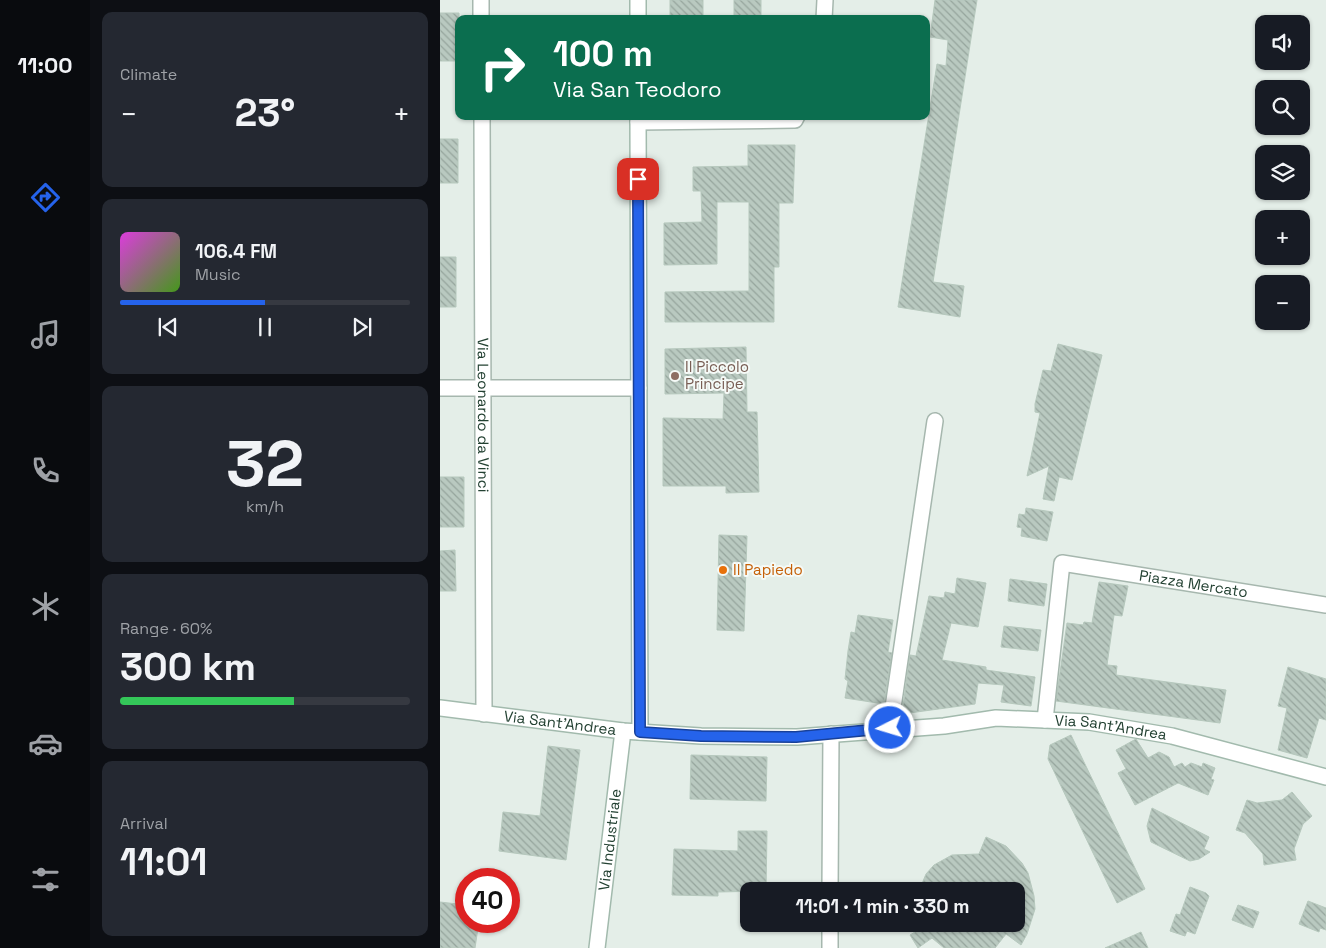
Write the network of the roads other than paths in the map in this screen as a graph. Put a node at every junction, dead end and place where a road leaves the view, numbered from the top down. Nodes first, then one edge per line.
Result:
1 (481, 0) edge
2 (638, 0) edge
3 (825, 0) edge
4 (481, 15) edge
5 (638, 15) edge
6 (824, 15) edge
7 (482, 120) edge
8 (638, 120) edge
9 (440, 388) edge
10 (483, 388) junction
11 (639, 388) junction
12 (935, 421) dead end
13 (1326, 605) edge
14 (440, 708) edge
15 (484, 714) junction
16 (1045, 720) junction
17 (890, 728) junction
18 (623, 731) junction
19 (640, 732) junction
20 (830, 734) junction
21 (1326, 777) edge
22 (830, 882) edge
23 (830, 932) edge
24 (597, 948) edge
25 (830, 948) edge

1 - 4 street
2 - 5 street
3 - 6 street
7 - 10 street, Via Leonardo da Vinci
8 - 11 street
9 - 10 street
10 - 11 street
10 - 15 street, Via Leonardo da Vinci
11 - 19 street
12 - 17 street
13 - 16 street, Piazza Mercato
14 - 15 street, Via Sant'Andrea
15 - 18 street, Via Sant'Andrea
16 - 17 street, Via Sant'Andrea
16 - 21 street, Via Sant'Andrea
17 - 20 street, Via Sant'Andrea
18 - 19 street, Via Sant'Andrea
18 - 24 street, Via Industriale
19 - 20 street, Via Sant'Andrea
20 - 22 street
23 - 25 street

